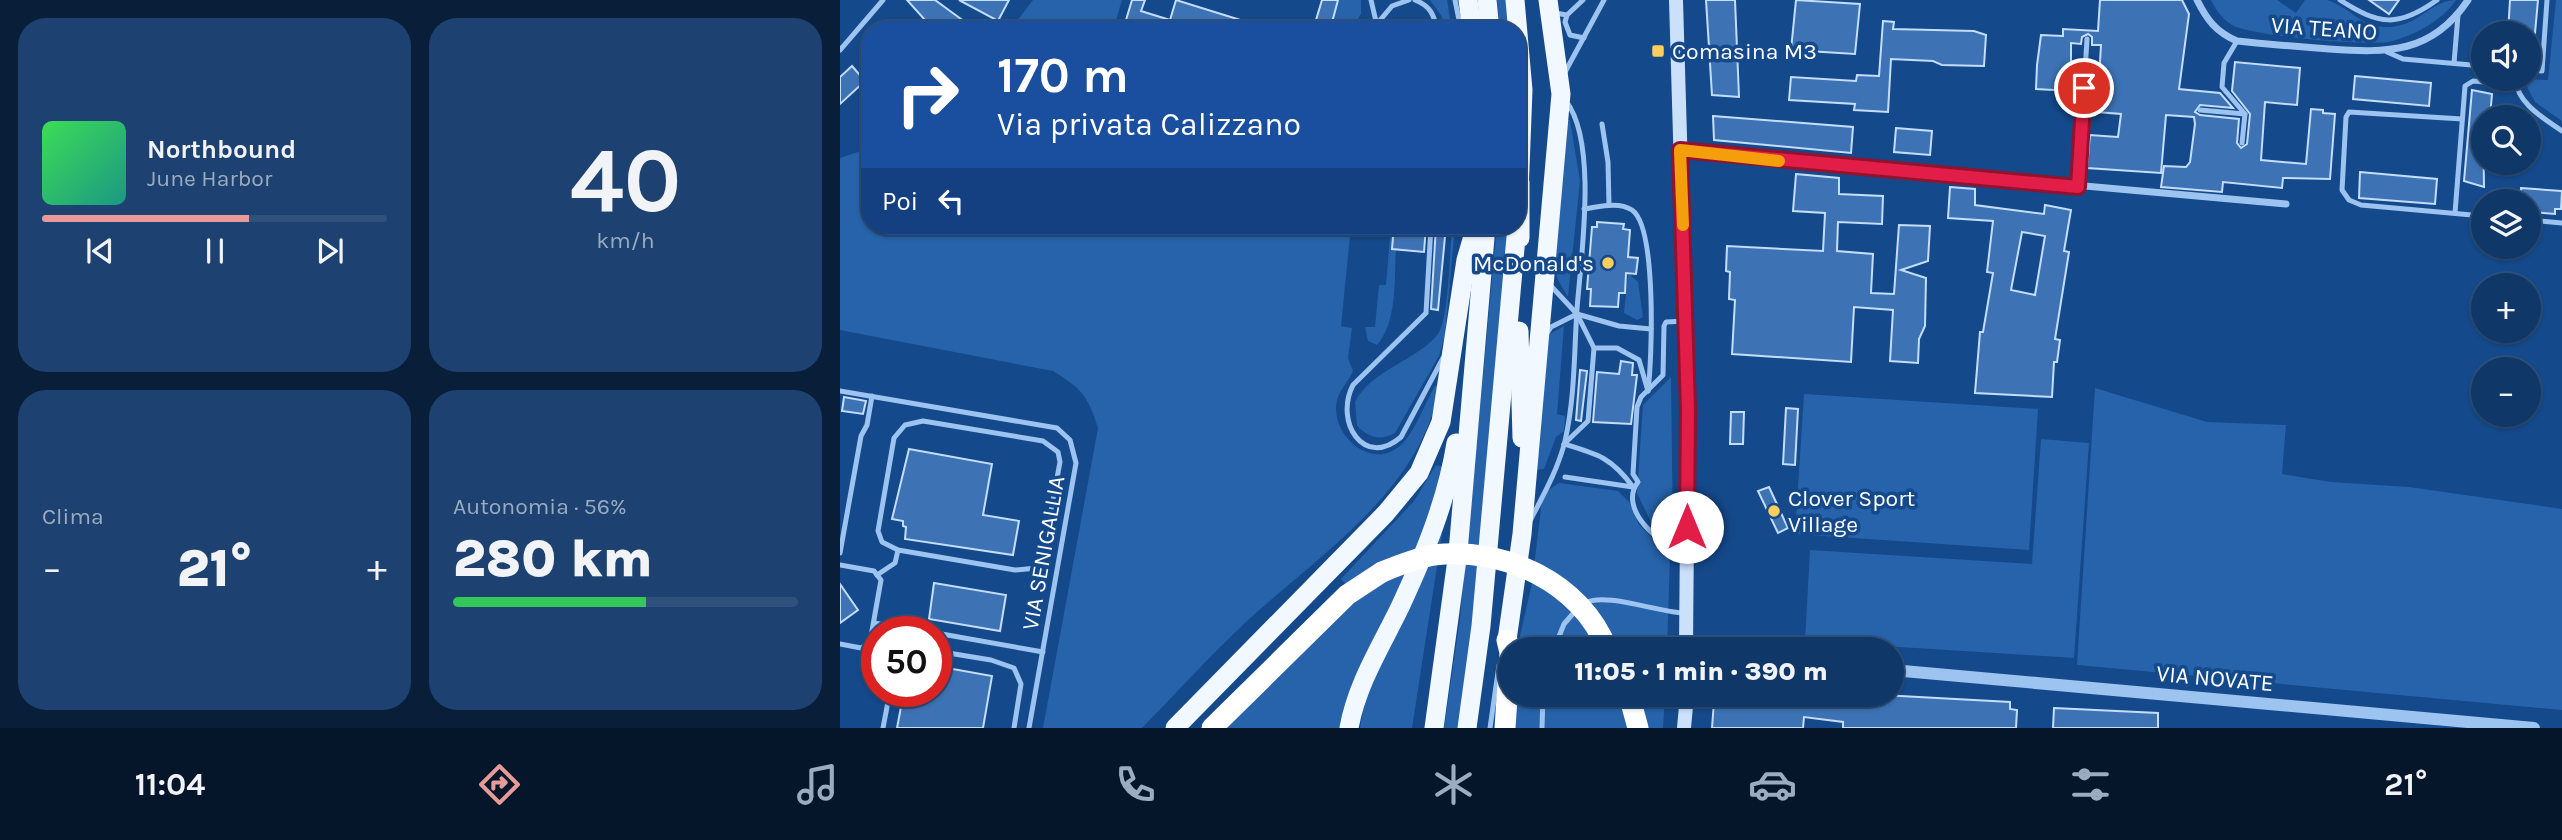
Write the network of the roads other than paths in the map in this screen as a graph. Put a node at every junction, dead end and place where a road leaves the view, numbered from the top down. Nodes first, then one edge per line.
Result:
1 (883, 0) edge
2 (1371, 0) edge
3 (1409, 0) edge
4 (1415, 0) edge
5 (1455, 0) edge
6 (1468, 0) edge
7 (1487, 0) edge
8 (1515, 0) edge
9 (1583, 0) edge
10 (1604, 0) edge
11 (1676, 0) edge
12 (2197, 0) edge
13 (2340, 0) edge
14 (2437, 0) edge
15 (2468, 0) edge
16 (2547, 0) edge
17 (1555, 8) edge
18 (2458, 15) junction
19 (865, 21) edge
20 (1376, 21) edge
21 (1381, 21) edge
22 (1435, 21) edge
23 (1459, 21) edge
24 (1471, 21) edge
25 (1489, 21) edge
26 (1517, 21) edge
27 (861, 26) edge
28 (1584, 38) junction
29 (2087, 39) dead end
30 (2237, 41) junction
31 (840, 50) edge
32 (2387, 52) junction
33 (2454, 63) junction
34 (2471, 65) edge
35 (2541, 71) edge
36 (2471, 82) edge
37 (1561, 88) junction
38 (2521, 91) edge
39 (2200, 110) dead end
40 (2245, 114) junction
41 (2462, 119) junction
42 (1602, 124) dead end
43 (2562, 131) edge
44 (2242, 143) dead end
45 (1680, 150) junction
46 (2078, 187) junction
47 (2286, 204) dead end
48 (1609, 205) junction
49 (1584, 209) junction
50 (2455, 213) junction
51 (2471, 215) edge
52 (2541, 221) edge
53 (2562, 223) edge
54 (1431, 235) edge
55 (1473, 235) edge
56 (1485, 235) edge
57 (1516, 235) edge
58 (1520, 235) edge
59 (1544, 278) junction
60 (1577, 314) junction
61 (1685, 321) junction
62 (1457, 327) junction
63 (1651, 329) junction
64 (1539, 344) junction
65 (1594, 348) junction
66 (1475, 353) junction
67 (840, 391) edge
68 (1648, 391) junction
69 (872, 396) junction
70 (1564, 444) junction
71 (1565, 477) dead end
72 (1527, 480) junction
73 (1633, 487) junction
74 (1522, 534) junction
75 (898, 550) junction
76 (1687, 551) junction
77 (840, 553) edge
78 (840, 565) edge
79 (877, 575) junction
80 (1687, 614) junction
81 (875, 616) edge
82 (952, 637) edge
83 (1507, 637) edge
84 (1559, 637) edge
85 (1602, 637) edge
86 (1686, 637) edge
87 (840, 644) edge
88 (861, 648) edge
89 (1043, 652) junction
90 (952, 654) edge
91 (1904, 671) edge
92 (1498, 673) edge
93 (887, 707) edge
94 (1506, 707) edge
95 (1543, 707) edge
96 (1622, 707) edge
97 (1632, 707) edge
98 (1677, 707) edge
99 (1686, 707) edge
100 (883, 728) edge
101 (1014, 728) edge
102 (1029, 728) edge
103 (1175, 728) edge
104 (1212, 728) edge
105 (1349, 728) edge
106 (1434, 728) edge
107 (1467, 728) edge
108 (1490, 728) edge
109 (1505, 728) edge
110 (1542, 728) edge
111 (1628, 728) edge
112 (1638, 728) edge
113 (1675, 728) edge
114 (1684, 728) edge
115 (2534, 728) edge

1 - 19 lane
2 - 20 lane
3 - 21 lane
4 - 22 lane
5 - 23 lane
6 - 24 highway
7 - 25 highway
8 - 26 highway
9 - 17 lane
10 - 28 lane
11 - 45 main road
12 - 30 street, VIA TEANO
13 - 14 lane
15 - 18 street, VIA TEANO
16 - 35 lane
17 - 28 lane
17 - 37 highway
18 - 32 street, VIA TEANO
18 - 33 lane
27 - 31 lane
28 - 37 lane
29 - 46 lane
30 - 32 street, VIA TEANO
30 - 40 lane
32 - 33 lane
33 - 34 lane
36 - 41 lane
37 - 49 lane
37 - 59 highway
38 - 43 lane
39 - 40 lane
40 - 44 lane
41 - 50 lane
41 - 50 lane
42 - 48 lane
45 - 46 street
45 - 61 main road
46 - 47 street
48 - 49 lane
48 - 63 lane
49 - 60 lane
50 - 51 lane
52 - 53 lane
54 - 62 lane
55 - 62 highway
56 - 66 highway
57 - 107 highway
58 - 72 highway
59 - 60 lane
59 - 64 highway
60 - 63 lane
60 - 64 lane
60 - 65 lane
60 - 70 lane
61 - 68 lane
61 - 76 main road
62 - 103 highway
63 - 68 lane
64 - 72 highway
65 - 68 lane
65 - 70 lane
66 - 105 highway
66 - 106 highway
67 - 69 lane, VIA SENIGALLIA
68 - 73 lane
69 - 77 lane
69 - 89 lane, VIA SENIGALLIA
70 - 73 lane
70 - 74 lane
71 - 73 lane
72 - 74 highway
73 - 76 lane
74 - 83 highway
75 - 75 lane
75 - 79 lane
76 - 80 main road
78 - 79 lane
79 - 81 lane
80 - 84 lane
80 - 86 main road
82 - 89 lane
85 - 104 highway, bridge
87 - 88 lane
89 - 102 lane, VIA SENIGALLIA
90 - 101 lane
91 - 115 street, VIA NOVATE
92 - 108 lane
93 - 100 lane
94 - 109 highway
95 - 110 lane
96 - 111 highway
97 - 112 highway
98 - 113 main road
99 - 114 main road

